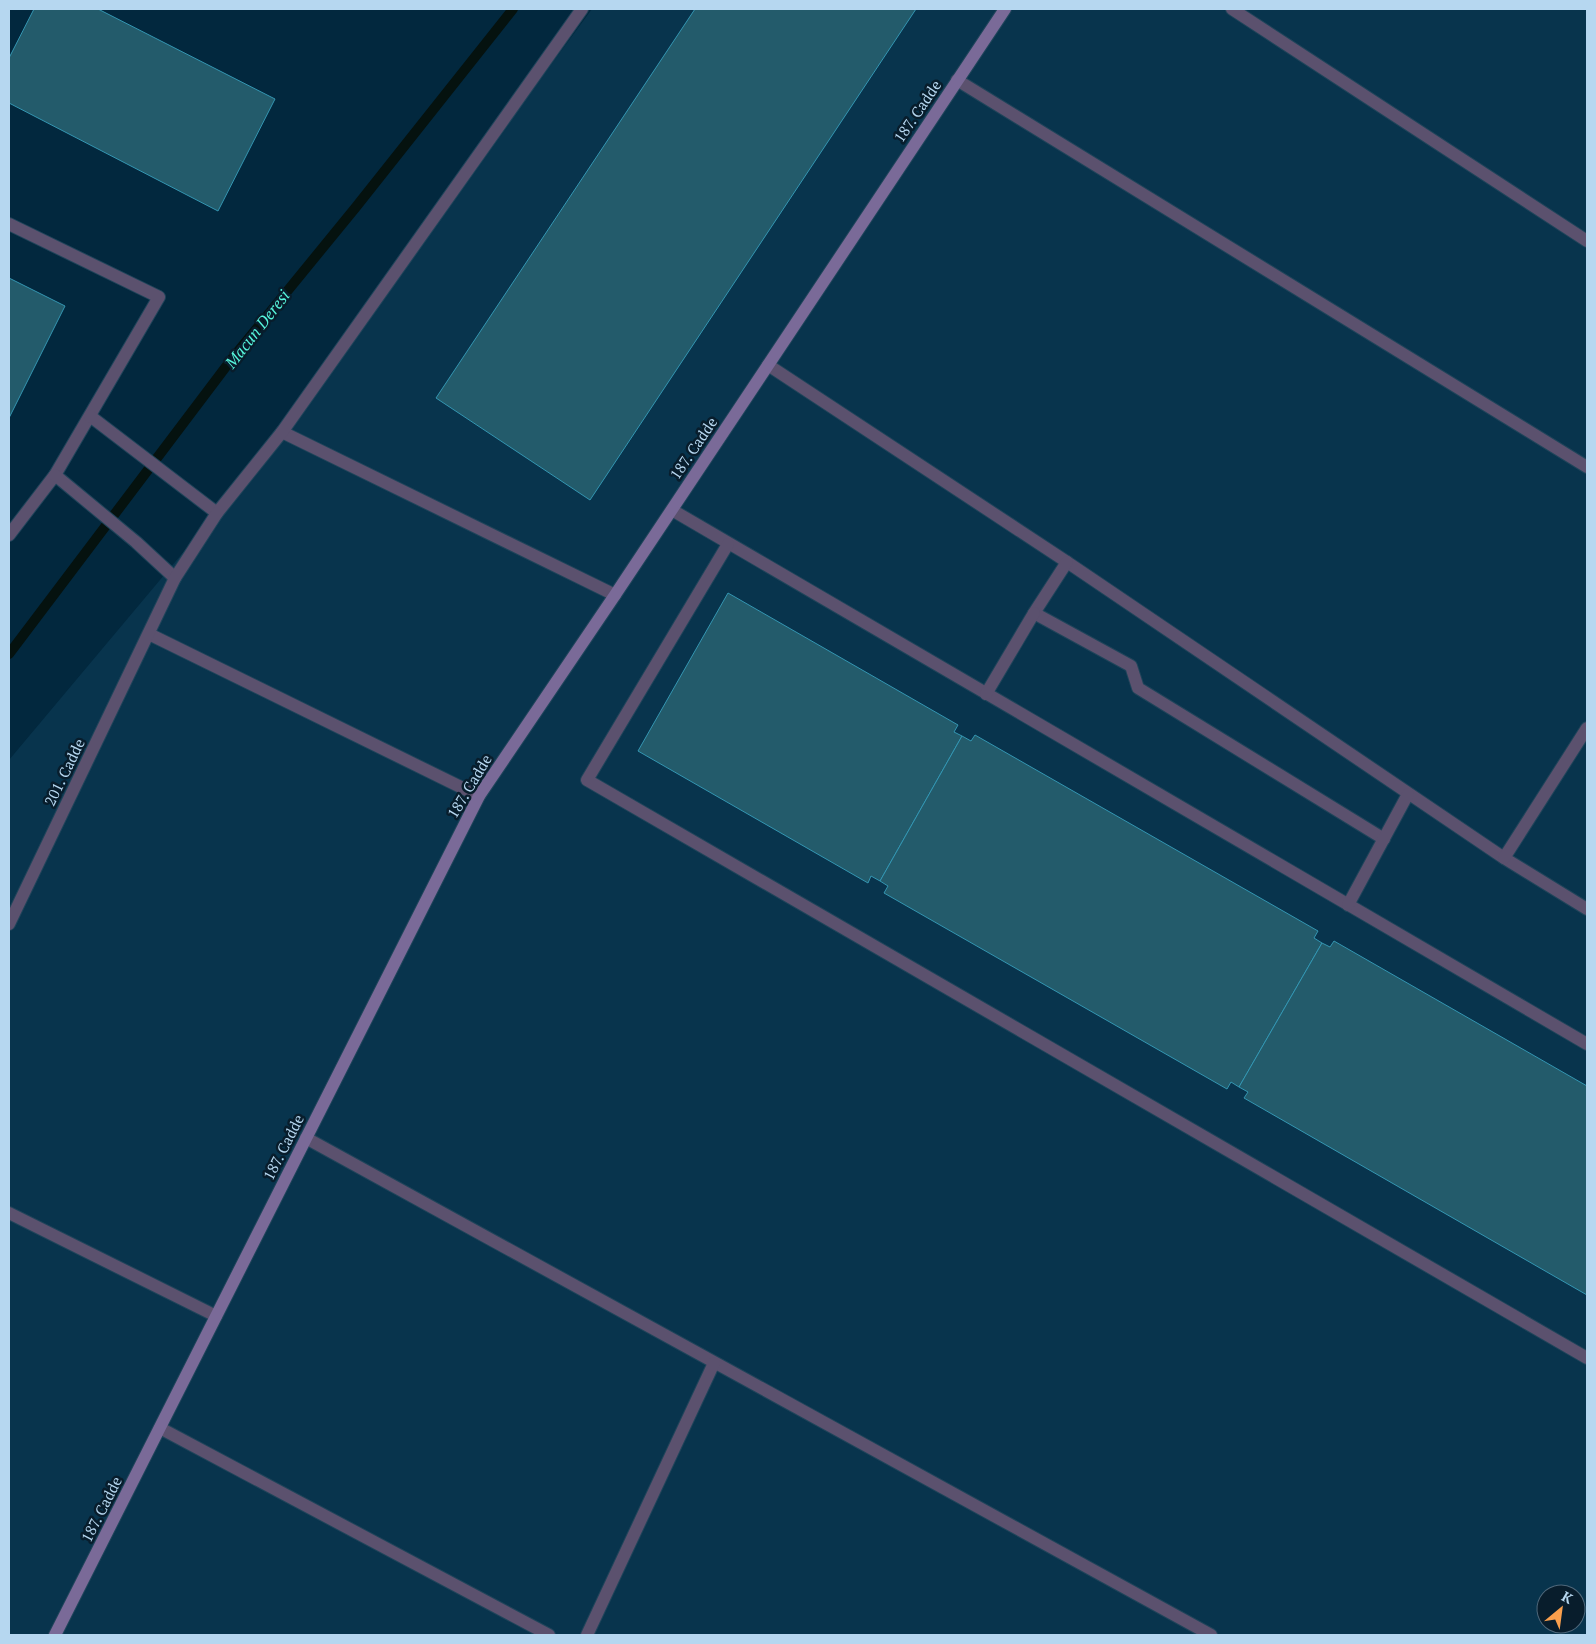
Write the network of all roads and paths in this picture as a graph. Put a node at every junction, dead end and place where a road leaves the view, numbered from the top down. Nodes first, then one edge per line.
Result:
1 (582, 9) edge
2 (1004, 9) edge
3 (1232, 9) edge
4 (957, 80) junction
5 (9, 224) edge
6 (1587, 241) edge
7 (768, 365) junction
8 (90, 416) junction
9 (282, 432) junction
10 (1587, 466) edge
11 (55, 475) junction
12 (672, 510) junction
13 (217, 513) junction
14 (9, 536) edge
15 (728, 544) junction
16 (1067, 562) junction
17 (175, 578) junction
18 (615, 595) junction
19 (1034, 613) junction
20 (148, 634) junction
21 (986, 694) junction
22 (1587, 728) edge
23 (1408, 794) junction
24 (479, 796) junction
25 (1384, 839) junction
26 (1504, 858) junction
27 (1348, 905) junction
28 (1587, 909) edge
29 (9, 924) edge
30 (1587, 1044) edge
31 (306, 1138) junction
32 (9, 1213) edge
33 (216, 1316) junction
34 (1587, 1358) edge
35 (714, 1363) junction
36 (160, 1428) junction
37 (55, 1635) edge
38 (549, 1635) edge
39 (587, 1635) edge
40 (1211, 1635) edge

1 - 9 street, 201. Cadde
2 - 4 main road, 187. Cadde
3 - 6 street
4 - 7 main road, 187. Cadde
4 - 10 street
5 - 8 street
7 - 12 main road, 187. Cadde
7 - 16 street
8 - 11 street
8 - 13 street
9 - 13 street, 201. Cadde
9 - 18 street
11 - 14 street
11 - 17 street
12 - 15 street
12 - 18 main road, 187. Cadde
13 - 17 street, 201. Cadde
15 - 21 street
15 - 34 street
16 - 19 street
16 - 23 street
17 - 20 street, 201. Cadde
18 - 24 main road, 187. Cadde
19 - 21 street
19 - 25 street
20 - 24 street
20 - 29 street, 201. Cadde
21 - 27 street
22 - 26 street
23 - 25 street
23 - 26 street
24 - 31 main road, 187. Cadde
25 - 27 street
26 - 28 street
27 - 30 street
31 - 33 main road, 187. Cadde
31 - 35 street
32 - 33 street
33 - 36 main road, 187. Cadde
35 - 39 street
35 - 40 street
36 - 37 main road, 187. Cadde
36 - 38 street

